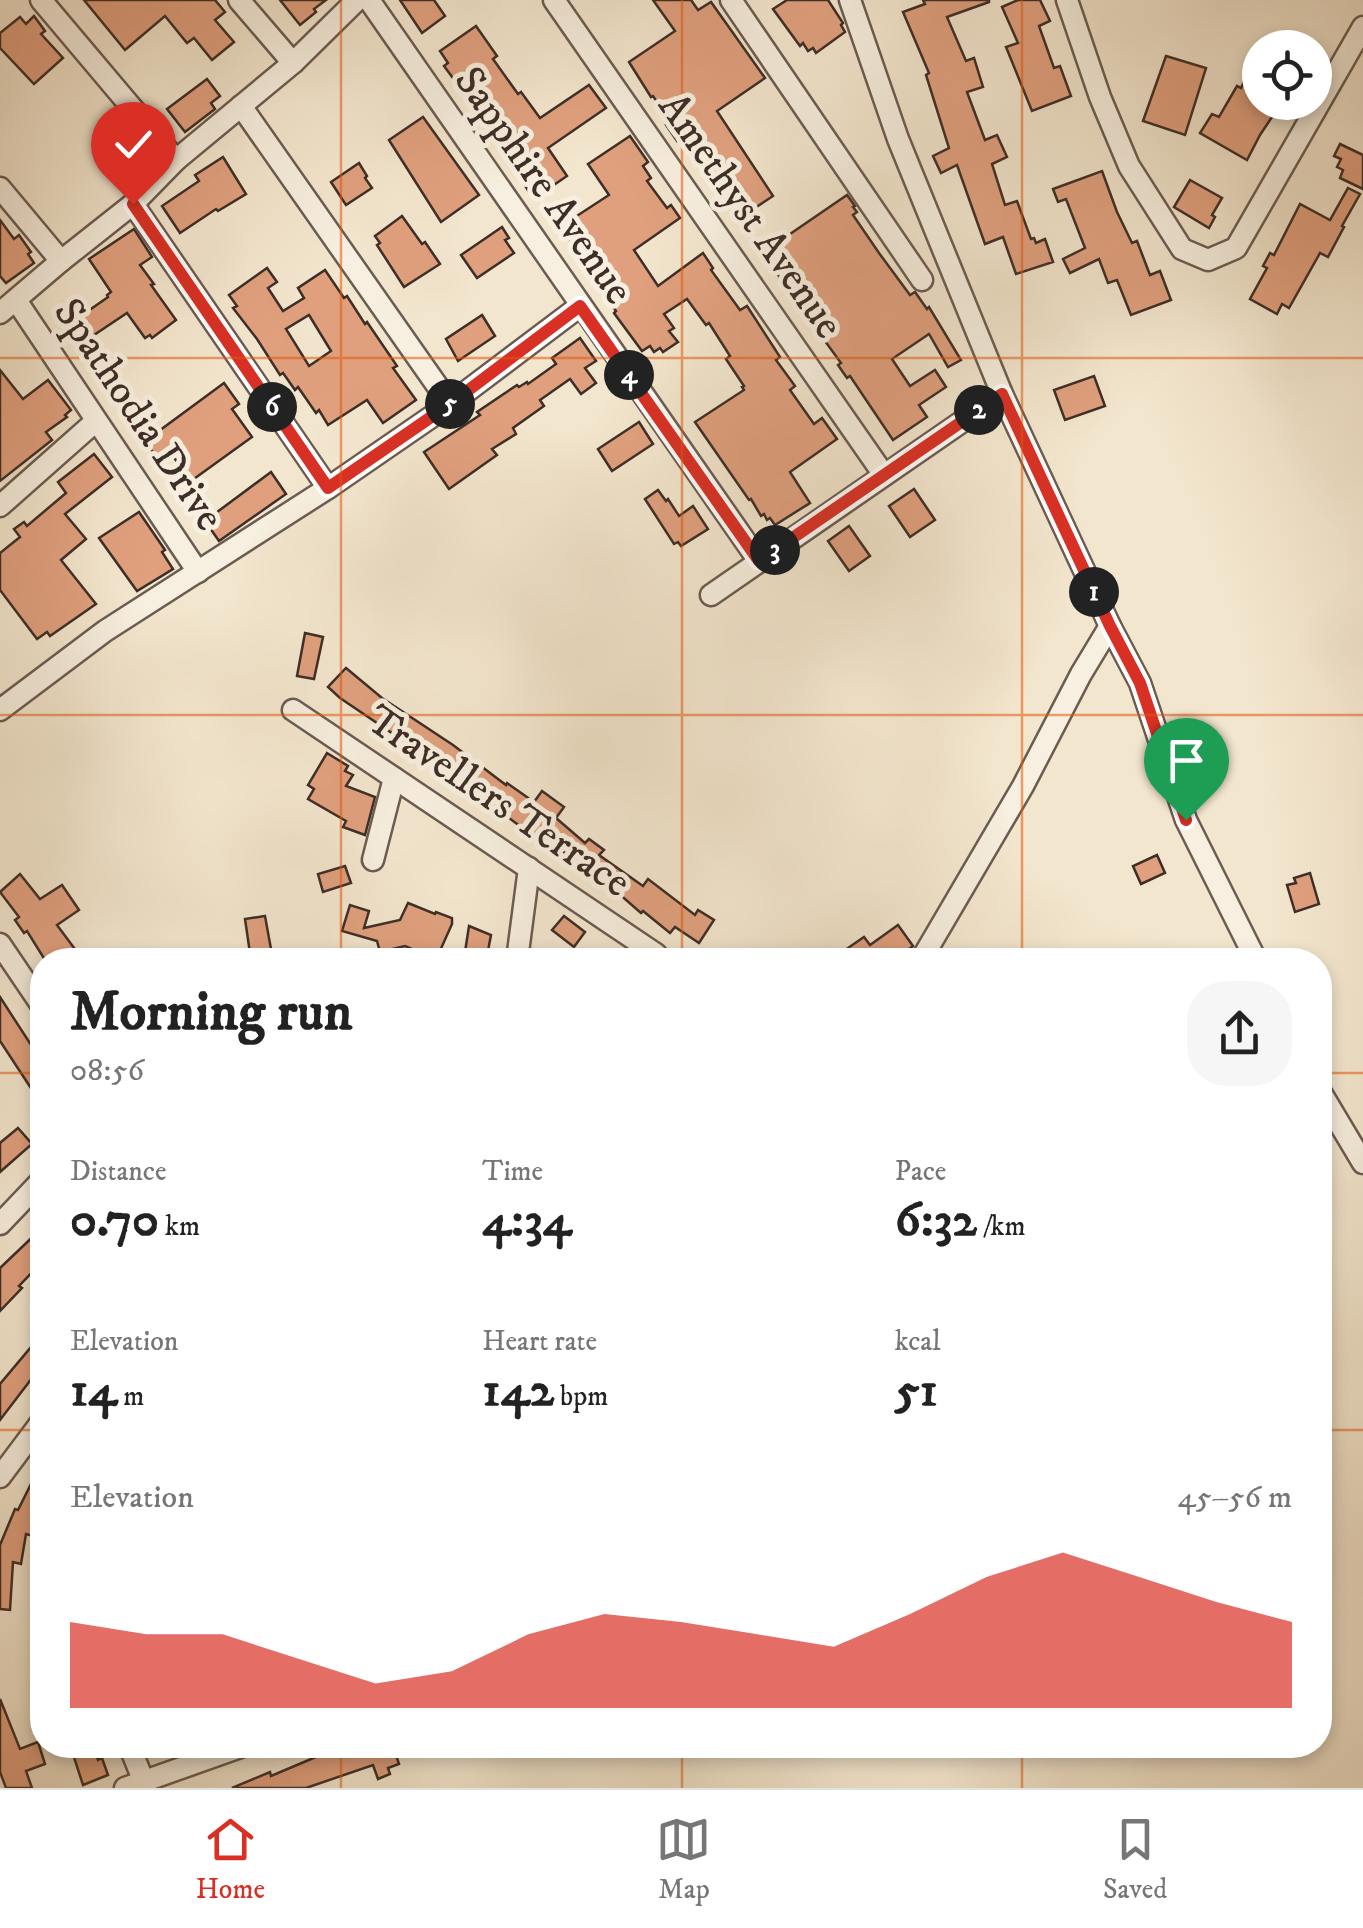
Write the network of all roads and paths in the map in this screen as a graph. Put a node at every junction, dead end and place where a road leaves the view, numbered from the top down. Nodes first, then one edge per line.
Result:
1 (41, 0) edge
2 (238, 0) edge
3 (357, 0) edge
4 (369, 0) edge
5 (554, 0) edge
6 (731, 0) edge
7 (850, 0) edge
8 (1067, 0) edge
9 (1363, 27) edge
10 (293, 63) junction
11 (242, 106) junction
12 (176, 160) junction
13 (0, 188) edge
14 (133, 204) junction
15 (61, 260) junction
16 (922, 280) dead end
17 (8, 306) edge
18 (580, 306) junction
19 (1002, 394) junction
20 (450, 404) junction
21 (96, 421) junction
22 (884, 475) junction
23 (328, 488) junction
24 (0, 506) edge
25 (759, 561) junction
26 (198, 572) junction
27 (710, 595) dead end
28 (1110, 626) junction
29 (0, 710) edge
30 (293, 710) dead end
31 (394, 778) junction
32 (373, 860) dead end
33 (529, 868) junction
34 (0, 944) edge
35 (519, 948) edge
36 (647, 948) edge
37 (928, 948) edge
38 (1250, 948) edge
39 (30, 988) edge
40 (1332, 1111) edge
41 (1363, 1163) edge
42 (30, 1193) edge
43 (0, 1224) edge
44 (30, 1437) edge
45 (0, 1477) edge
46 (131, 1758) edge
47 (210, 1758) edge
48 (134, 1785) edge

1 - 12 street
2 - 10 street
3 - 10 street
4 - 18 street, Sapphire Avenue
5 - 22 street, Amethyst Avenue
6 - 16 street
7 - 19 street
8 - 9 street
10 - 11 street
11 - 12 street
11 - 20 street
12 - 14 street
13 - 15 street
14 - 15 street
14 - 23 street
15 - 17 street
17 - 21 street, Spathodia Drive
18 - 20 street
18 - 25 street, Sapphire Avenue
19 - 22 street
19 - 28 street
20 - 23 street
21 - 24 street
21 - 26 street, Spathodia Drive
22 - 25 street
23 - 26 street
25 - 27 street
26 - 29 street
28 - 37 street
28 - 38 street
30 - 31 street, Travellers Terrace
31 - 32 street
31 - 33 street, Travellers Terrace
33 - 35 street
33 - 36 street, Travellers Terrace
34 - 39 street
40 - 41 street
42 - 43 street
44 - 45 street
46 - 48 street
47 - 48 street

